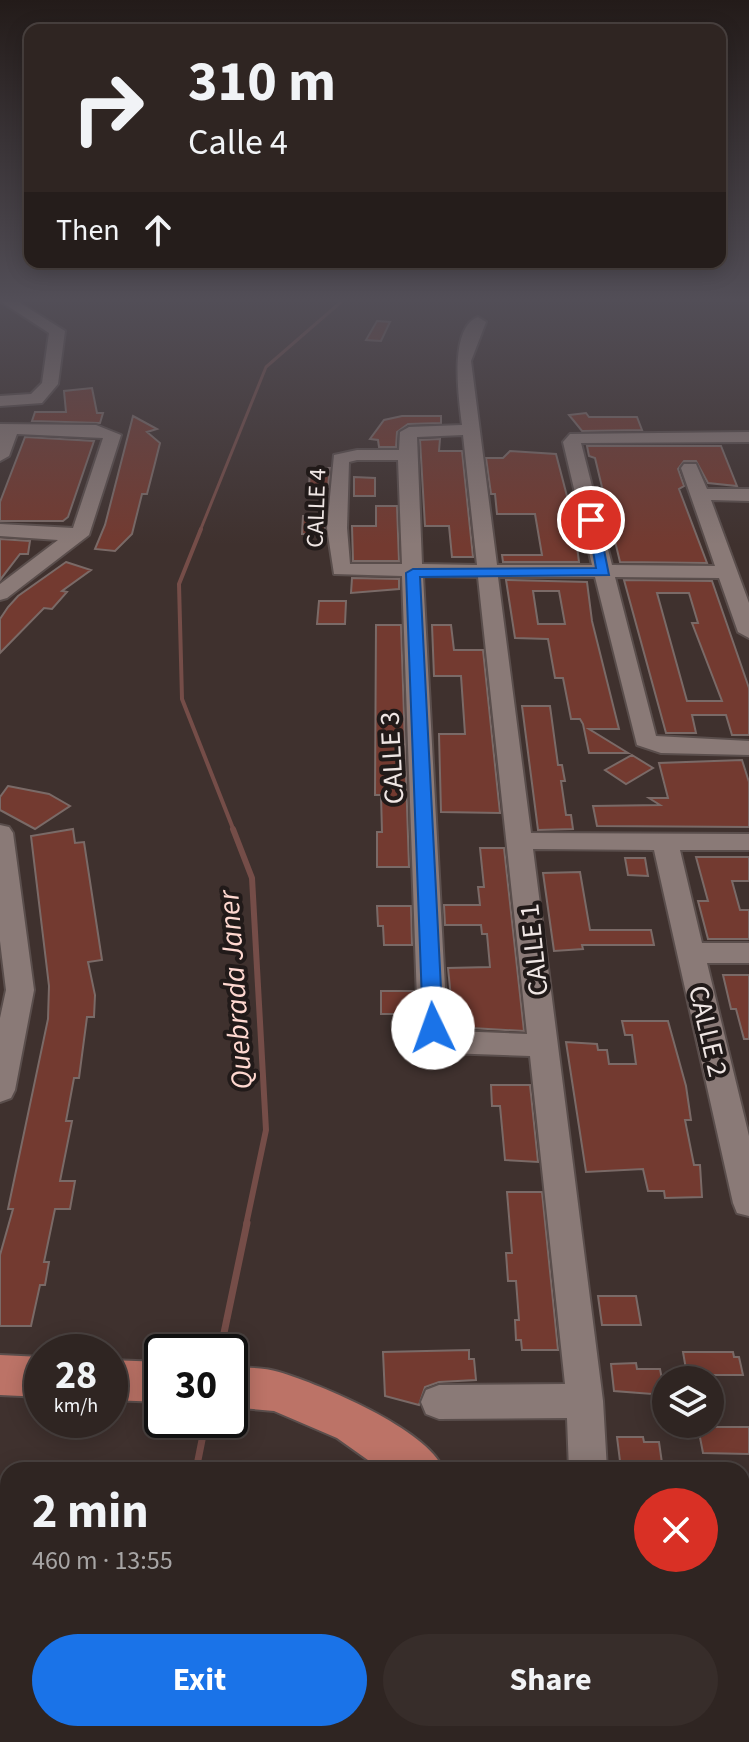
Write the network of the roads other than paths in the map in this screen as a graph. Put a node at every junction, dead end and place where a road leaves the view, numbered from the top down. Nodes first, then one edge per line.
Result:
1 (50, 382) edge
2 (465, 382) edge
3 (0, 401) edge
4 (6, 429) edge
5 (471, 430) junction
6 (749, 437) edge
7 (407, 455) junction
8 (0, 456) edge
9 (690, 468) dead end
10 (700, 494) junction
11 (749, 495) edge
12 (0, 530) edge
13 (75, 538) junction
14 (488, 572) junction
15 (604, 572) junction
16 (727, 572) junction
17 (413, 573) junction
18 (0, 594) edge
19 (749, 632) edge
20 (749, 748) edge
21 (0, 833) edge
22 (521, 841) junction
23 (665, 842) junction
24 (749, 842) edge
25 (691, 953) junction
26 (749, 953) edge
27 (543, 1045) junction
28 (0, 1089) edge
29 (749, 1203) edge
30 (0, 1375) edge
31 (24, 1376) edge
32 (248, 1389) edge
33 (585, 1401) junction
34 (439, 1402) dead end
35 (409, 1462) edge
36 (588, 1462) edge

1 - 3 street
2 - 5 street, CALLE 1
4 - 8 street
4 - 13 street
5 - 7 street
5 - 14 street, CALLE 1
6 - 15 street
7 - 17 street, CALLE 3
7 - 17 street, CALLE 4
9 - 10 street
10 - 11 street
10 - 16 street
12 - 13 street
13 - 18 street
14 - 15 street, CALLE 4
14 - 17 street, CALLE 4
14 - 22 street, CALLE 1
15 - 16 street, CALLE 4
15 - 20 street
16 - 19 street
17 - 27 street, CALLE 3
21 - 28 street
22 - 23 street
22 - 27 street, CALLE 1
23 - 24 street
23 - 25 street, CALLE 2
25 - 26 street
25 - 29 street, CALLE 2
27 - 33 street, CALLE 1
30 - 31 main road
32 - 35 main road
33 - 34 street
33 - 36 street, CALLE 1

